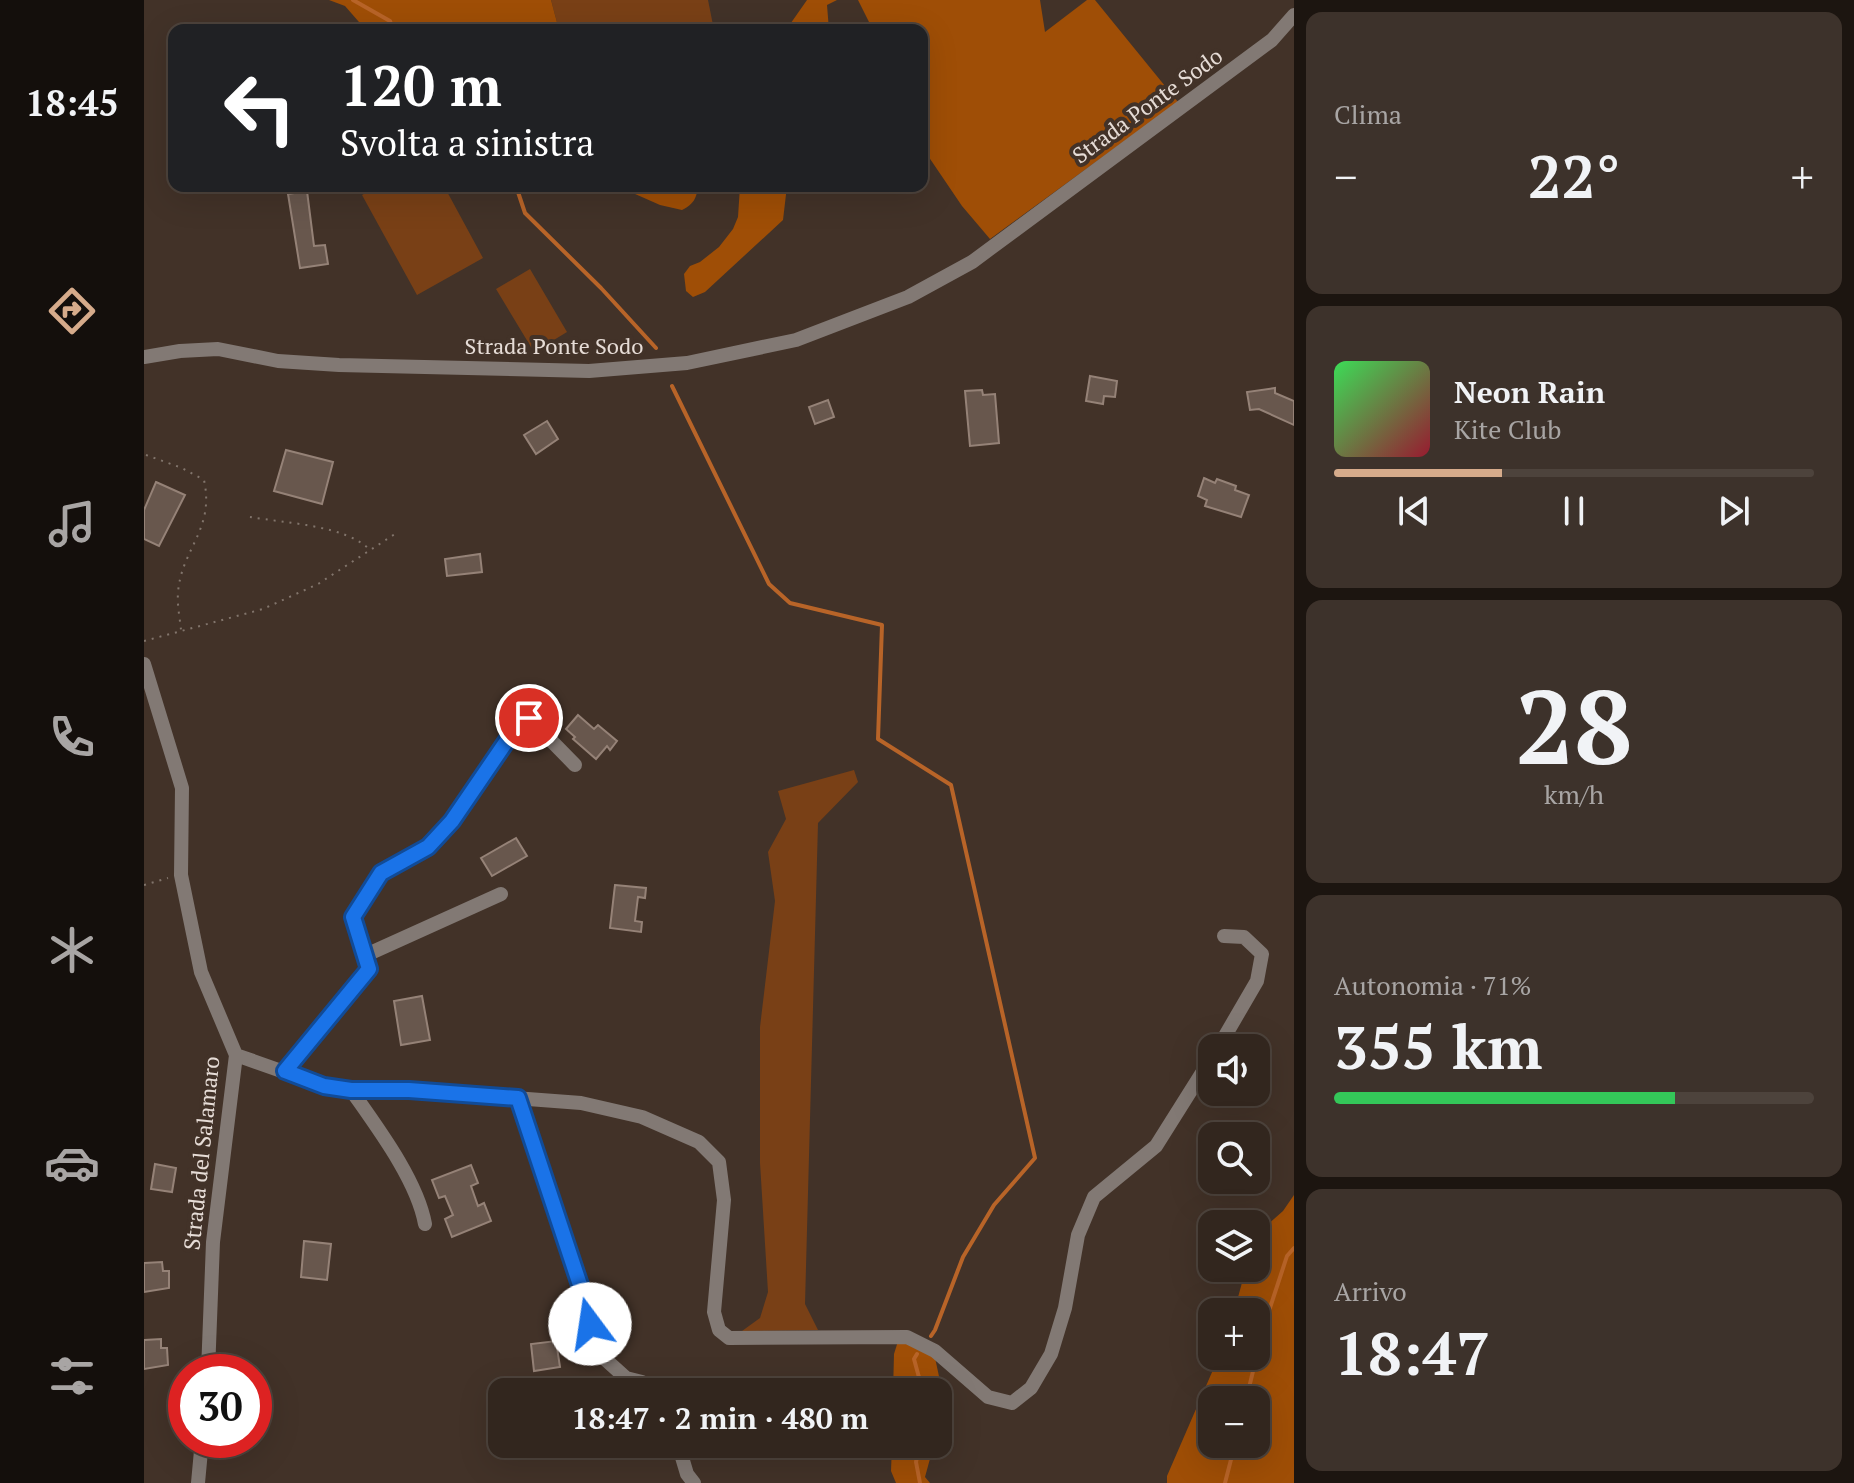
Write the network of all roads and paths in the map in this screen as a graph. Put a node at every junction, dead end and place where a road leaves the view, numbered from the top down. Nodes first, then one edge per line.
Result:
1 (1294, 15) edge
2 (144, 357) edge
3 (146, 455) edge
4 (250, 517) dead end
5 (398, 532) dead end
6 (371, 551) junction
7 (181, 632) junction
8 (144, 641) edge
9 (144, 664) edge
10 (575, 765) dead end
11 (181, 875) junction
12 (144, 885) edge
13 (501, 894) dead end
14 (1224, 936) dead end
15 (366, 955) junction
16 (1226, 1034) edge
17 (236, 1055) junction
18 (285, 1071) junction
19 (1198, 1079) edge
20 (351, 1090) junction
21 (518, 1098) junction
22 (425, 1224) dead end
23 (209, 1354) edge
24 (626, 1378) edge
25 (200, 1458) edge
26 (682, 1458) edge
27 (198, 1483) edge
28 (694, 1483) edge

1 - 2 street, Strada Ponte Sodo
3 - 7 path
4 - 6 path
5 - 6 path
6 - 7 path
7 - 8 path
9 - 11 street, Strada del Salamaro
10 - 15 street
11 - 12 path
11 - 17 street, Strada del Salamaro
13 - 15 street
14 - 16 street
15 - 18 street
17 - 18 street
17 - 23 street, Strada del Salamaro
18 - 20 street
19 - 21 street
20 - 21 street
20 - 22 street
21 - 24 street
25 - 27 street
26 - 28 street

